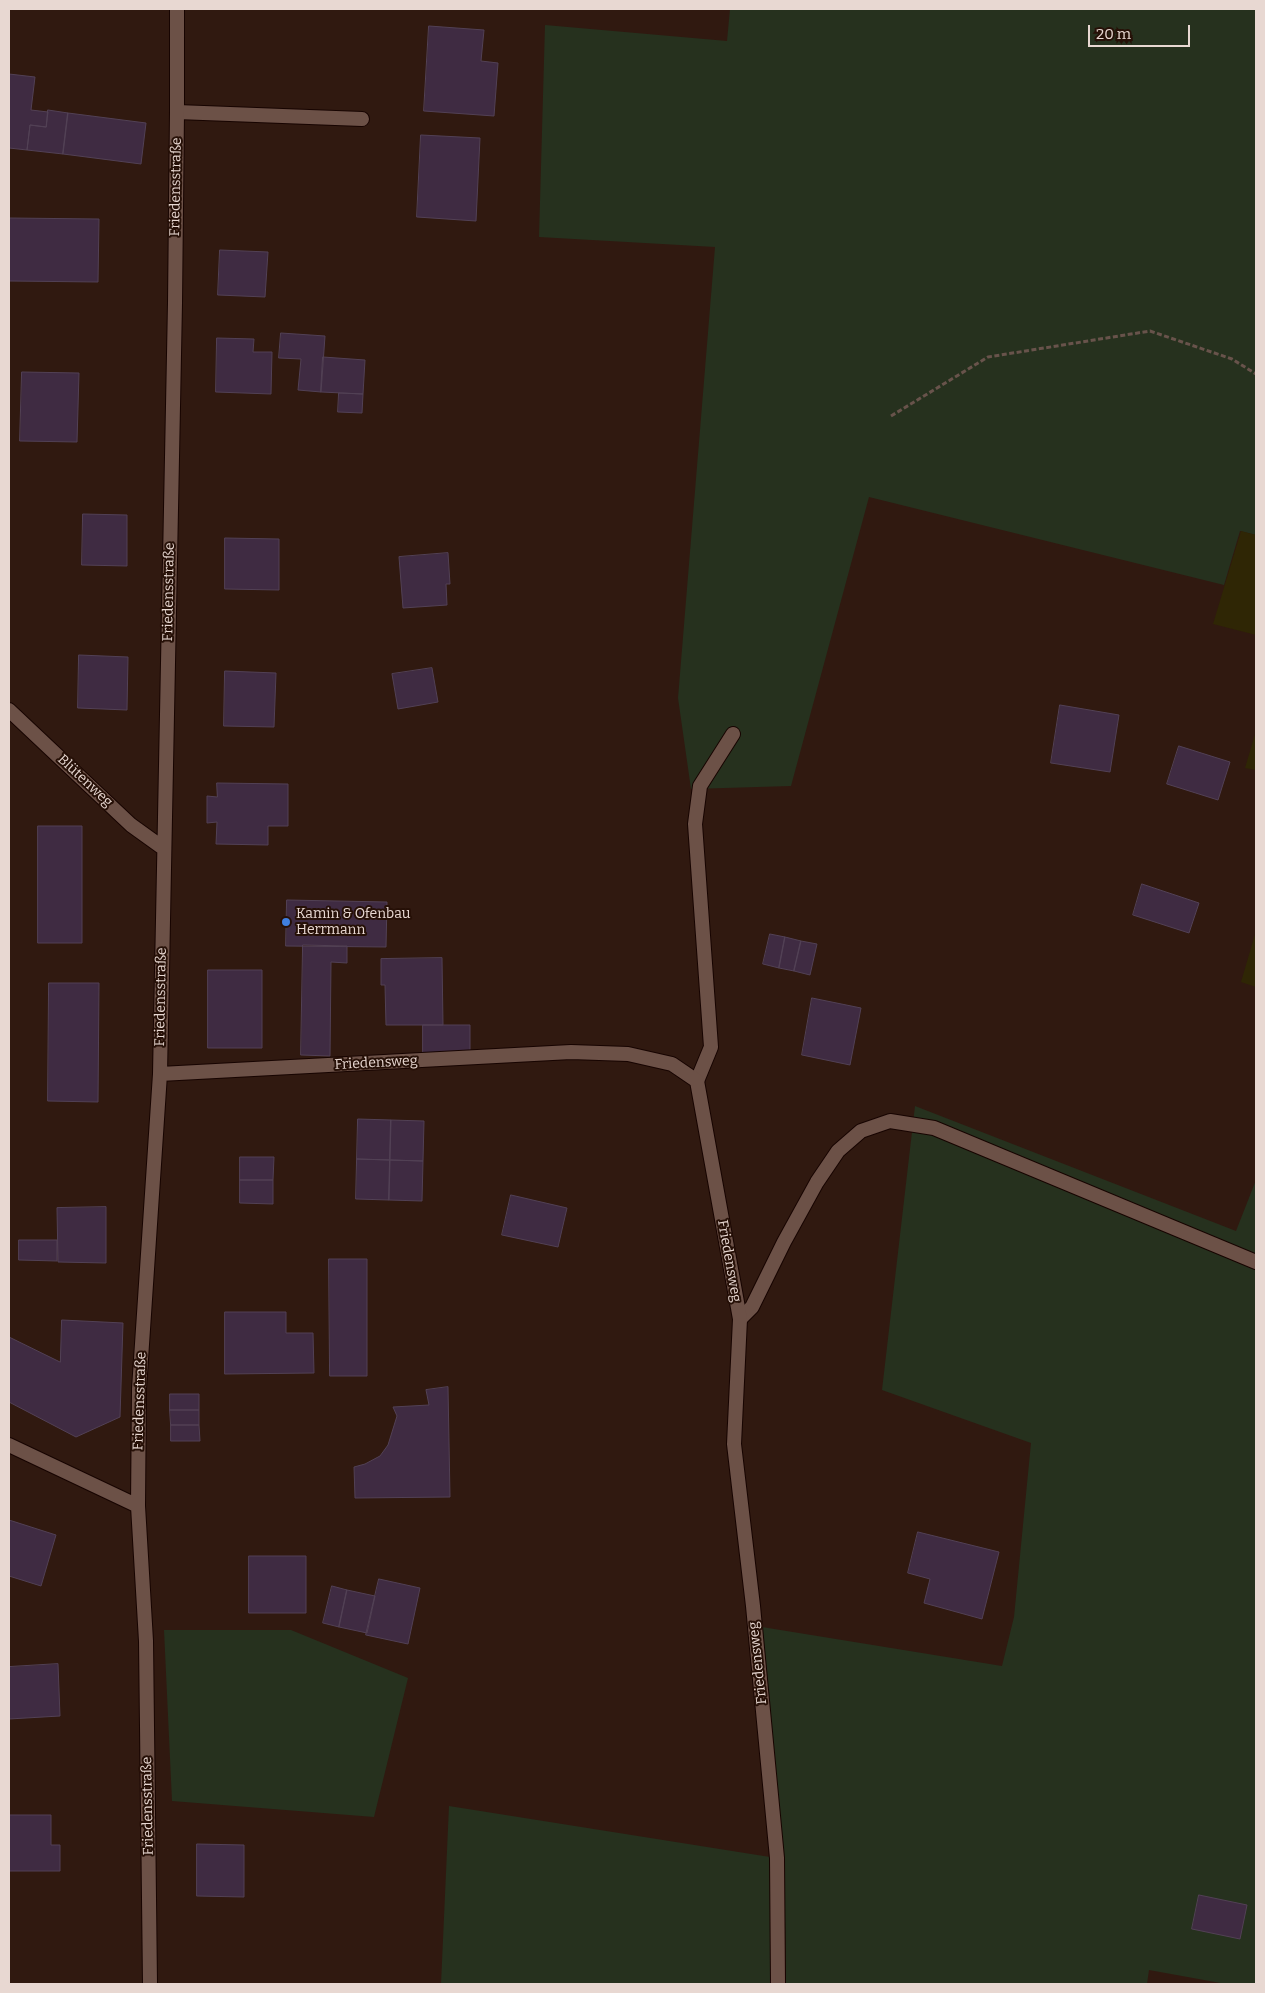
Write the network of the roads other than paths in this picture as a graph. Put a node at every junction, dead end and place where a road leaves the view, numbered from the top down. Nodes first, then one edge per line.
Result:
1 (177, 9) edge
2 (177, 112) junction
3 (362, 120) dead end
4 (9, 710) edge
5 (734, 734) dead end
6 (163, 848) junction
7 (160, 1074) junction
8 (697, 1082) junction
9 (1256, 1262) edge
10 (740, 1319) junction
11 (9, 1445) edge
12 (138, 1506) junction
13 (150, 1984) edge
14 (778, 1984) edge

1 - 2 street, Friedensstraße
2 - 3 street
2 - 6 street, Friedensstraße
4 - 6 street, Blütenweg
5 - 8 street
6 - 7 street, Friedensstraße
7 - 8 street, Friedensweg
7 - 12 street, Friedensstraße
8 - 10 street, Friedensweg
9 - 10 street
10 - 14 street, Friedensweg
11 - 12 street
12 - 13 street, Friedensstraße

